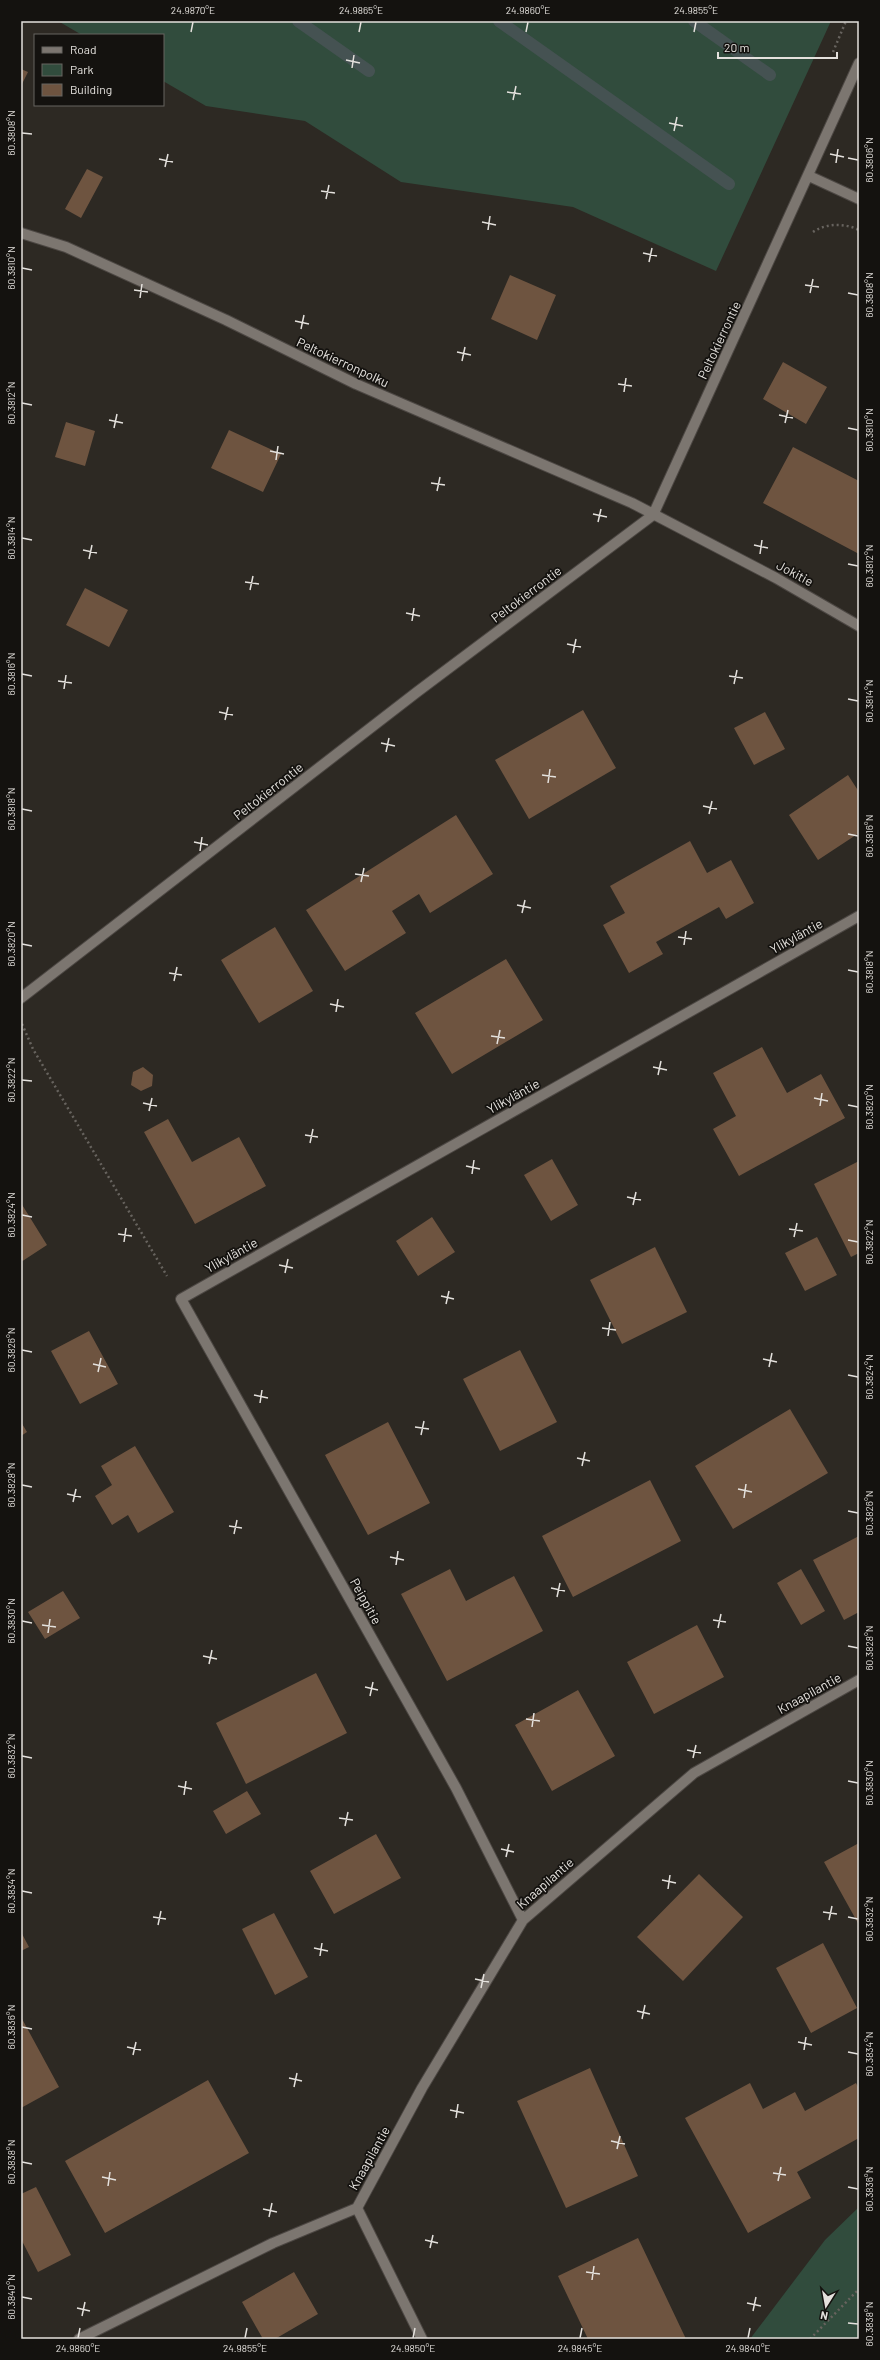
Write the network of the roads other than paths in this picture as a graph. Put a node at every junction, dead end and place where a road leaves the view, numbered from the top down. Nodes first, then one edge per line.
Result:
1 (859, 63) edge
2 (809, 176) junction
3 (859, 199) edge
4 (21, 233) edge
5 (653, 515) junction
6 (859, 626) edge
7 (859, 916) edge
8 (21, 998) edge
9 (181, 1298) joint
10 (859, 1680) edge
11 (523, 1920) junction
12 (357, 2208) junction
13 (79, 2339) edge
14 (422, 2339) edge

1 - 2 street, Peltokierrontie
2 - 3 street
2 - 5 street, Peltokierrontie
4 - 5 street, Peltokierronpolku
5 - 6 street, Jokitie
5 - 8 street, Peltokierrontie
7 - 9 street, Ylikyläntie
9 - 11 street, Peippitie
10 - 11 street, Knaapilantie
11 - 12 street, Knaapilantie
12 - 13 street, Knaapilantie
12 - 14 street, Knaapilantie

